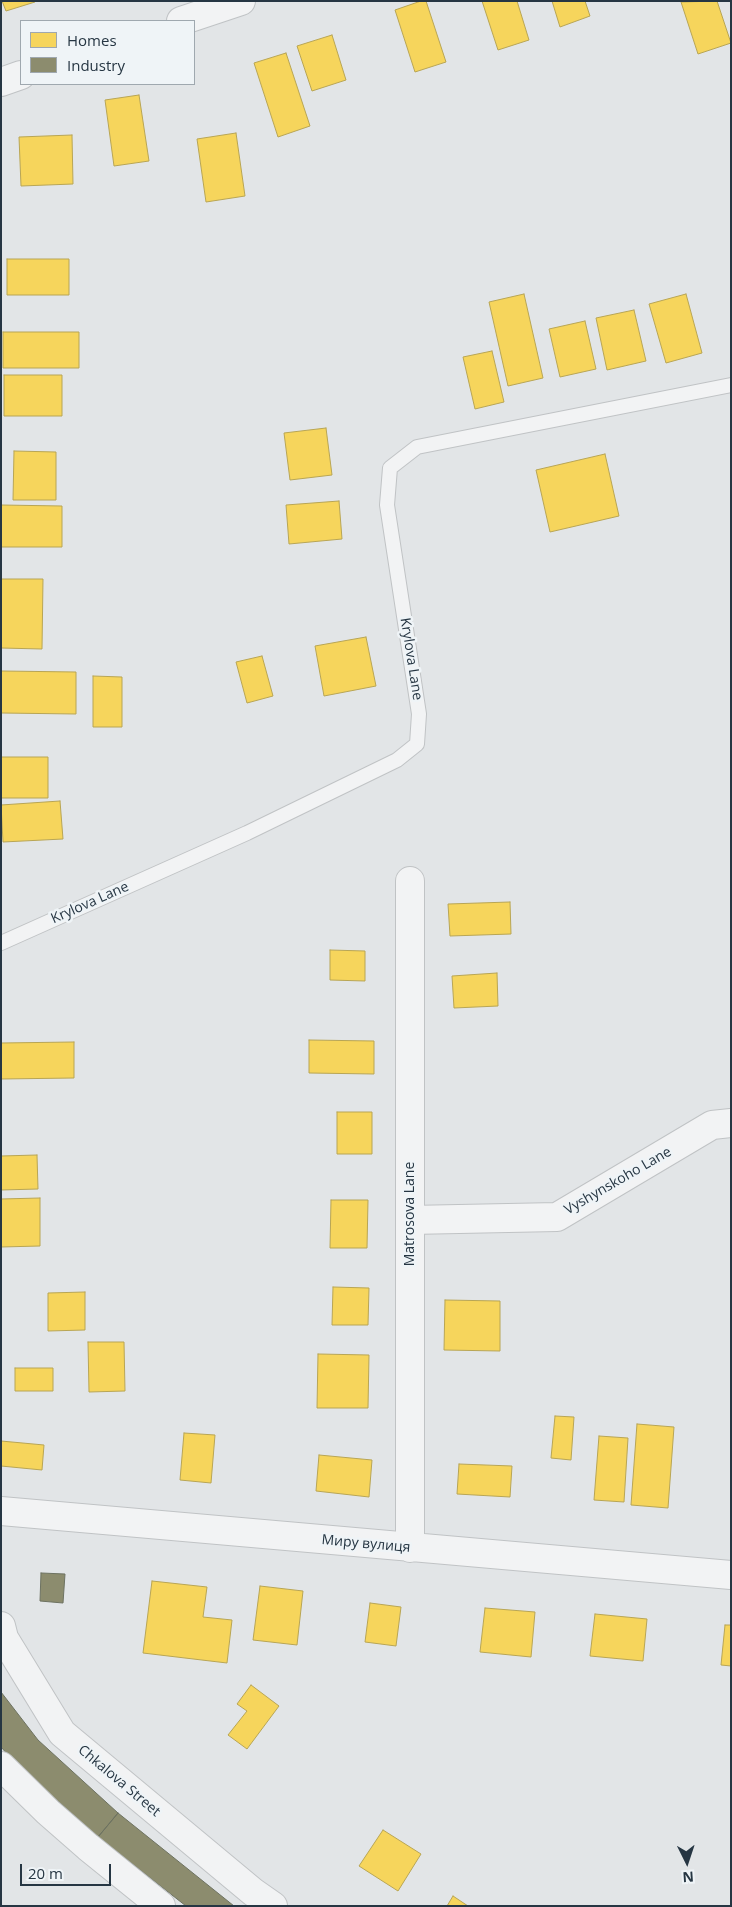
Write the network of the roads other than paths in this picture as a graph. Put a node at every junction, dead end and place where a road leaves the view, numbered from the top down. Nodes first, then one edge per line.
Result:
1 (241, 1) edge
2 (184, 20) edge
3 (20, 75) edge
4 (1, 82) edge
5 (731, 385) edge
6 (410, 881) dead end
7 (1, 943) edge
8 (731, 1123) edge
9 (410, 1220) junction
10 (1, 1512) edge
11 (410, 1548) junction
12 (731, 1575) edge
13 (1, 1626) edge
14 (1, 1766) edge
15 (162, 1906) edge
16 (273, 1906) edge

1 - 2 street
3 - 4 street
5 - 7 lane, Krylova Lane
6 - 9 street, Matrosova Lane
8 - 9 street, Vyshynskoho Lane
9 - 11 street, Matrosova Lane
10 - 11 street, Миру вулиця
11 - 12 street, Миру вулиця
13 - 16 street, Chkalova Street
14 - 15 street

